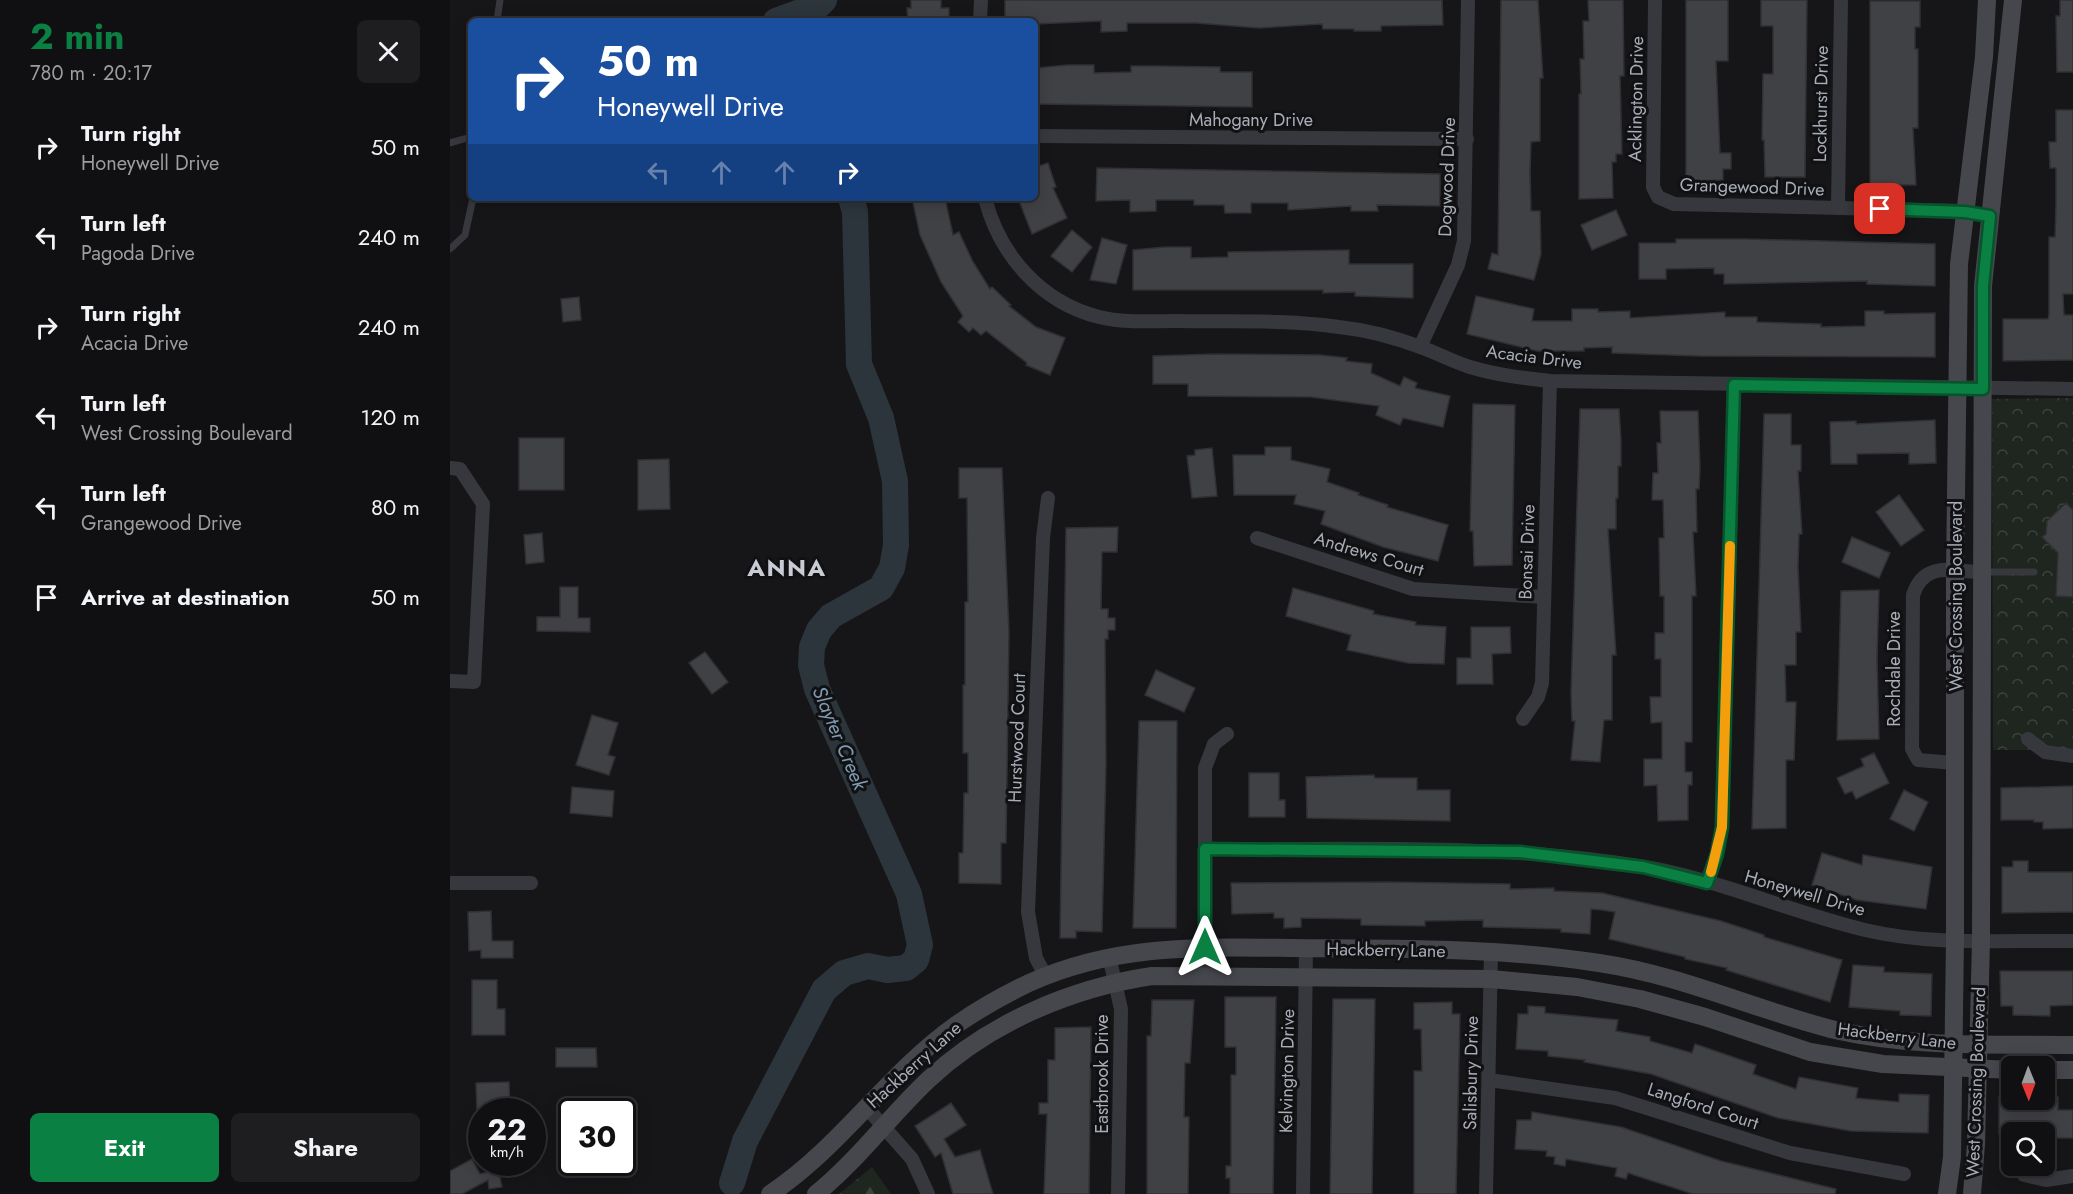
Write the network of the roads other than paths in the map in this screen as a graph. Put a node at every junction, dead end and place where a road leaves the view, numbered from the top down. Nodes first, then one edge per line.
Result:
1 (500, 0) edge
2 (981, 0) edge
3 (1468, 0) edge
4 (1655, 0) edge
5 (1841, 0) edge
6 (1987, 0) edge
7 (2013, 0) edge
8 (497, 18) edge
9 (980, 18) edge
10 (1038, 136) edge
11 (468, 138) edge
12 (1467, 139) junction
13 (450, 143) edge
14 (1658, 197) joint
15 (472, 201) edge
16 (986, 201) edge
17 (1838, 208) junction
18 (1965, 212) junction
19 (1990, 216) junction
20 (450, 249) edge
21 (1420, 347) junction
22 (1550, 381) junction
23 (1734, 385) junction
24 (1958, 389) junction
25 (1983, 389) junction
26 (2073, 389) edge
27 (455, 468) edge
28 (1048, 498) dead end
29 (1257, 538) dead end
30 (1955, 571) junction
31 (1981, 572) junction
32 (2034, 572) dead end
33 (1544, 597) junction
34 (450, 681) edge
35 (1522, 719) dead end
36 (1227, 734) dead end
37 (2028, 739) dead end
38 (2073, 756) edge
39 (1955, 763) junction
40 (1205, 849) junction
41 (450, 883) edge
42 (531, 883) dead end
43 (1707, 883) junction
44 (1955, 939) junction
45 (1981, 940) junction
46 (2073, 941) edge
47 (1205, 947) junction
48 (1306, 948) junction
49 (1491, 952) junction
50 (1109, 956) junction
51 (1204, 976) junction
52 (1046, 977) junction
53 (1306, 977) junction
54 (1491, 979) junction
55 (1114, 981) junction
56 (1954, 1043) junction
57 (1978, 1044) junction
58 (2073, 1045) edge
59 (1953, 1068) junction
60 (1978, 1070) junction
61 (2001, 1070) edge
62 (2055, 1070) edge
63 (2073, 1070) edge
64 (1489, 1080) junction
65 (867, 1108) junction
66 (885, 1127) junction
67 (1904, 1174) dead end
68 (2030, 1176) edge
69 (2073, 1176) edge
70 (770, 1194) edge
71 (816, 1194) edge
72 (928, 1194) edge
73 (1118, 1194) edge
74 (1303, 1194) edge
75 (1486, 1194) edge
76 (1947, 1194) edge
77 (1972, 1194) edge

1 - 8 lane
2 - 9 street
3 - 12 street, Dogwood Drive
4 - 14 street, Acklington Drive
5 - 17 street, Lockhurst Drive
6 - 18 street, West Crossing Boulevard
7 - 19 street, West Crossing Boulevard
10 - 12 street, Mahogany Drive
11 - 13 lane
12 - 21 street, Dogwood Drive
14 - 17 street, Grangewood Drive
15 - 20 lane
16 - 21 street, Acacia Drive
17 - 18 street, Grangewood Drive
18 - 19 street, Grangewood Drive
18 - 24 street, West Crossing Boulevard
19 - 25 street, West Crossing Boulevard
21 - 22 street, Acacia Drive
22 - 23 street, Acacia Drive
22 - 33 street, Bonsai Drive
23 - 24 street, Acacia Drive
23 - 43 street
24 - 25 street, Acacia Drive
24 - 30 street, West Crossing Boulevard
25 - 26 street, Acacia Drive
25 - 31 street, West Crossing Boulevard
27 - 34 street
28 - 52 street, Hurstwood Court
29 - 33 street, Andrews Court
30 - 31 street
30 - 39 street, West Crossing Boulevard
30 - 39 street, Rochdale Drive
31 - 32 lane
31 - 45 street, West Crossing Boulevard
33 - 35 street, Bonsai Drive
36 - 40 street
37 - 38 street
39 - 44 street, West Crossing Boulevard
40 - 43 street, Honeywell Drive
40 - 47 street
41 - 42 street
43 - 44 street, Honeywell Drive
44 - 45 street, Honeywell Drive
44 - 56 street, West Crossing Boulevard
45 - 46 street, Honeywell Drive
45 - 57 street, West Crossing Boulevard
47 - 48 street, Hackberry Lane
47 - 50 street, Hackberry Lane
47 - 51 street
48 - 49 street, Hackberry Lane
48 - 53 street, Kelvington Drive
49 - 54 street, Salisbury Drive
49 - 56 street, Hackberry Lane
50 - 52 street, Hackberry Lane
50 - 55 street, Eastbrook Drive
51 - 53 street, Hackberry Lane
51 - 55 street, Hackberry Lane
52 - 65 street, Hackberry Lane
53 - 54 street, Hackberry Lane
53 - 74 street, Kelvington Drive
54 - 59 street, Hackberry Lane
54 - 64 street, Salisbury Drive
55 - 66 street, Hackberry Lane
55 - 73 street, Eastbrook Drive
56 - 57 street, Hackberry Lane
56 - 59 street, West Crossing Boulevard
57 - 58 street, Hackberry Lane
57 - 60 street, West Crossing Boulevard
59 - 60 street, Hackberry Lane
59 - 76 street, West Crossing Boulevard
60 - 61 street, Hackberry Lane
60 - 77 street, West Crossing Boulevard
62 - 63 street
64 - 67 street, Langford Court
64 - 75 street, Salisbury Drive
65 - 66 street
65 - 70 street, Hackberry Lane
66 - 71 street, Hackberry Lane
66 - 72 street
68 - 69 street

